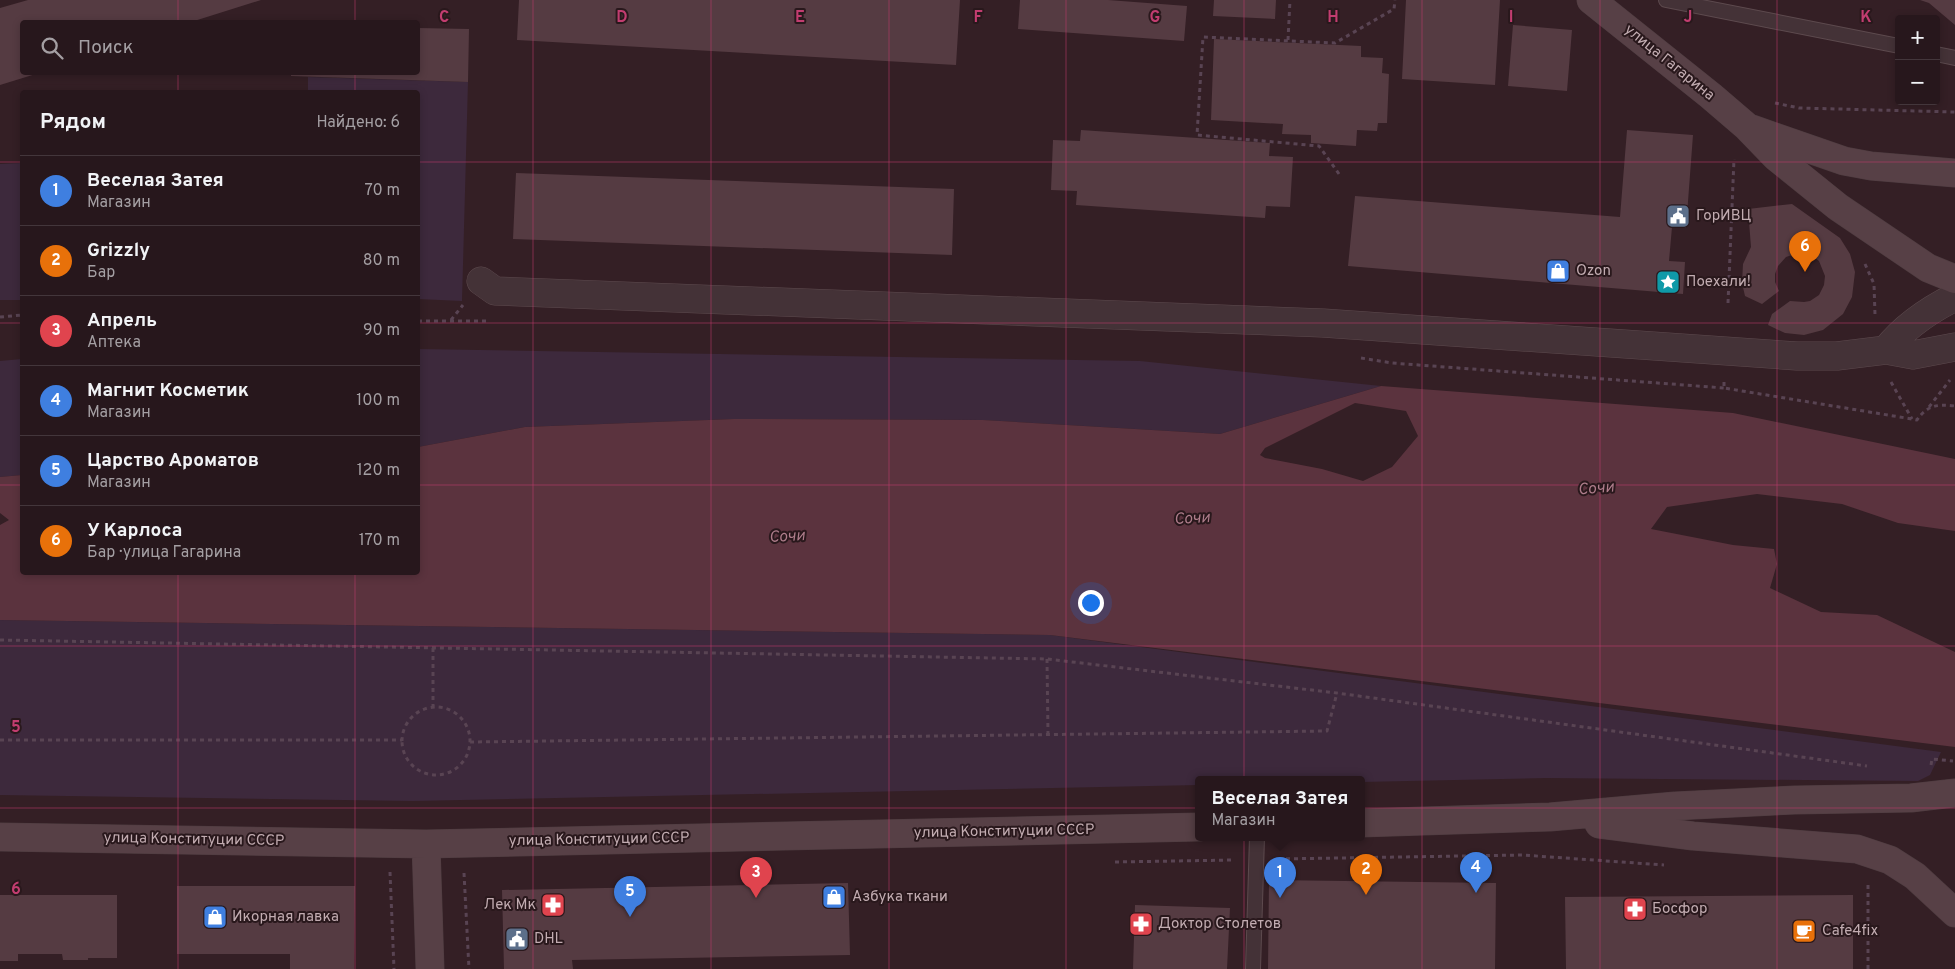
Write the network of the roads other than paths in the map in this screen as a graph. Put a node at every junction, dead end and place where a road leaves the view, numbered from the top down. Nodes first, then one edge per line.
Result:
1 (1666, 0) edge
2 (1599, 3) edge
3 (1895, 45) edge
4 (1940, 55) edge
5 (1955, 58) edge
6 (1746, 126) junction
7 (1955, 174) edge
8 (1955, 279) edge
9 (481, 281) dead end
10 (1955, 297) edge
11 (1955, 347) edge
12 (1880, 351) junction
13 (1955, 793) edge
14 (1550, 817) junction
15 (1365, 823) edge
16 (1195, 827) edge
17 (0, 837) edge
18 (1257, 841) edge
19 (426, 844) junction
20 (1955, 913) edge
21 (430, 969) edge
22 (1253, 969) edge

1 - 3 lane
2 - 6 main road, улица Гагарина
4 - 5 lane
6 - 7 main road
6 - 8 main road, улица Гагарина
9 - 12 street
10 - 12 street
11 - 12 street
13 - 14 main road
14 - 15 main road
14 - 20 main road
16 - 19 main road, улица Конституции СССР
17 - 19 main road, улица Конституции СССР
18 - 22 lane
19 - 21 main road

